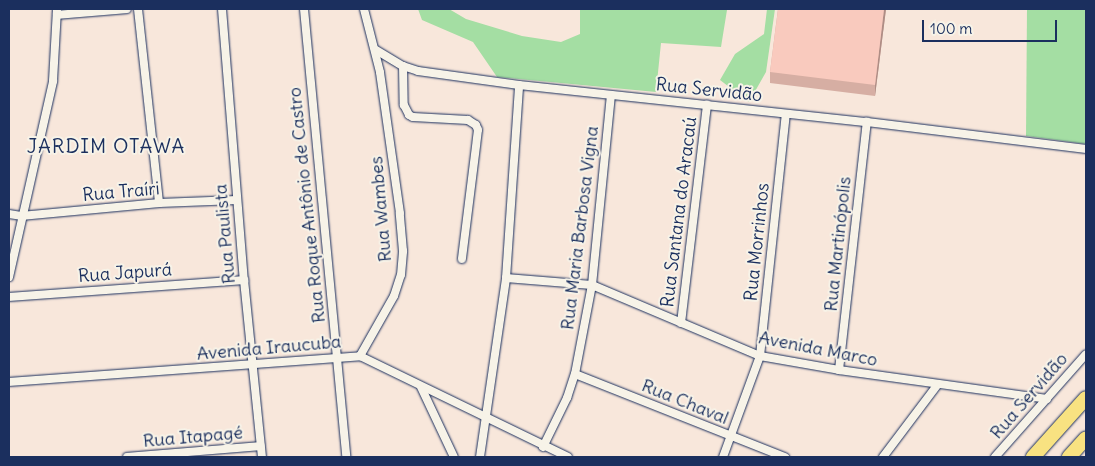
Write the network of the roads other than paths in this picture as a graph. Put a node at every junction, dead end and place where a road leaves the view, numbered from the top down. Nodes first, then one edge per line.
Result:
1 (127, 9) edge
2 (138, 9) edge
3 (222, 9) edge
4 (304, 9) edge
5 (364, 9) edge
6 (57, 12) edge
7 (376, 50) junction
8 (403, 66) junction
9 (519, 85) junction
10 (611, 94) junction
11 (707, 105) junction
12 (786, 114) junction
13 (867, 122) junction
14 (1086, 149) edge
15 (237, 200) junction
16 (159, 203) junction
17 (9, 214) edge
18 (21, 216) junction
19 (462, 259) dead end
20 (9, 277) edge
21 (506, 278) junction
22 (244, 280) junction
23 (592, 285) junction
24 (9, 297) edge
25 (681, 323) junction
26 (1086, 354) edge
27 (337, 356) junction
28 (360, 356) junction
29 (760, 356) junction
30 (254, 364) junction
31 (839, 370) junction
32 (575, 374) junction
33 (9, 382) edge
34 (938, 384) junction
35 (421, 386) junction
36 (1047, 398) junction
37 (1086, 398) edge
38 (487, 420) junction
39 (731, 437) junction
40 (1086, 438) edge
41 (262, 446) junction
42 (543, 447) junction
43 (127, 457) edge
44 (262, 457) edge
45 (346, 457) edge
46 (454, 457) edge
47 (480, 457) edge
48 (568, 457) edge
49 (723, 457) edge
50 (785, 457) edge
51 (883, 457) edge
52 (995, 457) edge
53 (1033, 457) edge
54 (1069, 457) edge

1 - 6 street
2 - 16 street
3 - 15 street, Rua Paulista
4 - 27 street, Rua Roque Antônio de Castro
5 - 7 street
6 - 18 street
7 - 8 street, Rua Servidão
7 - 28 street, Rua Wambes
8 - 9 street, Rua Servidão
8 - 19 street
9 - 10 street, Rua Servidão
9 - 21 street
10 - 11 street, Rua Servidão
10 - 23 street, Rua Maria Barbosa Vigna
11 - 12 street, Rua Servidão
11 - 25 street, Rua Santana do Aracaú
12 - 13 street, Rua Servidão
12 - 29 street, Rua Morrinhos
13 - 14 street, Rua Servidão
13 - 31 street, Rua Martinópolis
15 - 16 street, Rua Traíri
15 - 22 street, Rua Paulista
16 - 18 street, Rua Traíri
17 - 18 street, Rua Traíri
18 - 20 street
21 - 23 street, Avenida Marco
21 - 38 street
22 - 24 street, Rua Japurá
22 - 30 street, Rua Paulista
23 - 25 street, Avenida Marco
23 - 32 street, Rua Maria Barbosa Vigna
25 - 29 street, Avenida Marco
26 - 36 street, Rua Servidão
27 - 28 street, Avenida Iraucuba
27 - 30 street, Avenida Iraucuba
27 - 45 street, Rua Roque Antônio de Castro
28 - 35 street, Avenida Iraucuba
29 - 31 street, Avenida Marco
29 - 39 street, Rua Morrinhos
30 - 33 street, Avenida Iraucuba
30 - 41 street, Rua Paulista
31 - 34 street, Avenida Marco
32 - 39 street, Rua Chaval
32 - 42 street, Rua Maria Barbosa Vigna
34 - 36 street, Avenida Marco
34 - 51 street
35 - 38 street, Avenida Iraucuba
35 - 46 street
36 - 52 street, Rua Servidão
37 - 53 highway
38 - 42 street, Avenida Iraucuba
38 - 47 street
39 - 49 street, Rua Morrinhos
39 - 50 street, Rua Chaval
40 - 54 highway
41 - 43 street, Rua Itapagé
41 - 44 street, Rua Paulista
42 - 48 street, Avenida Iraucuba

